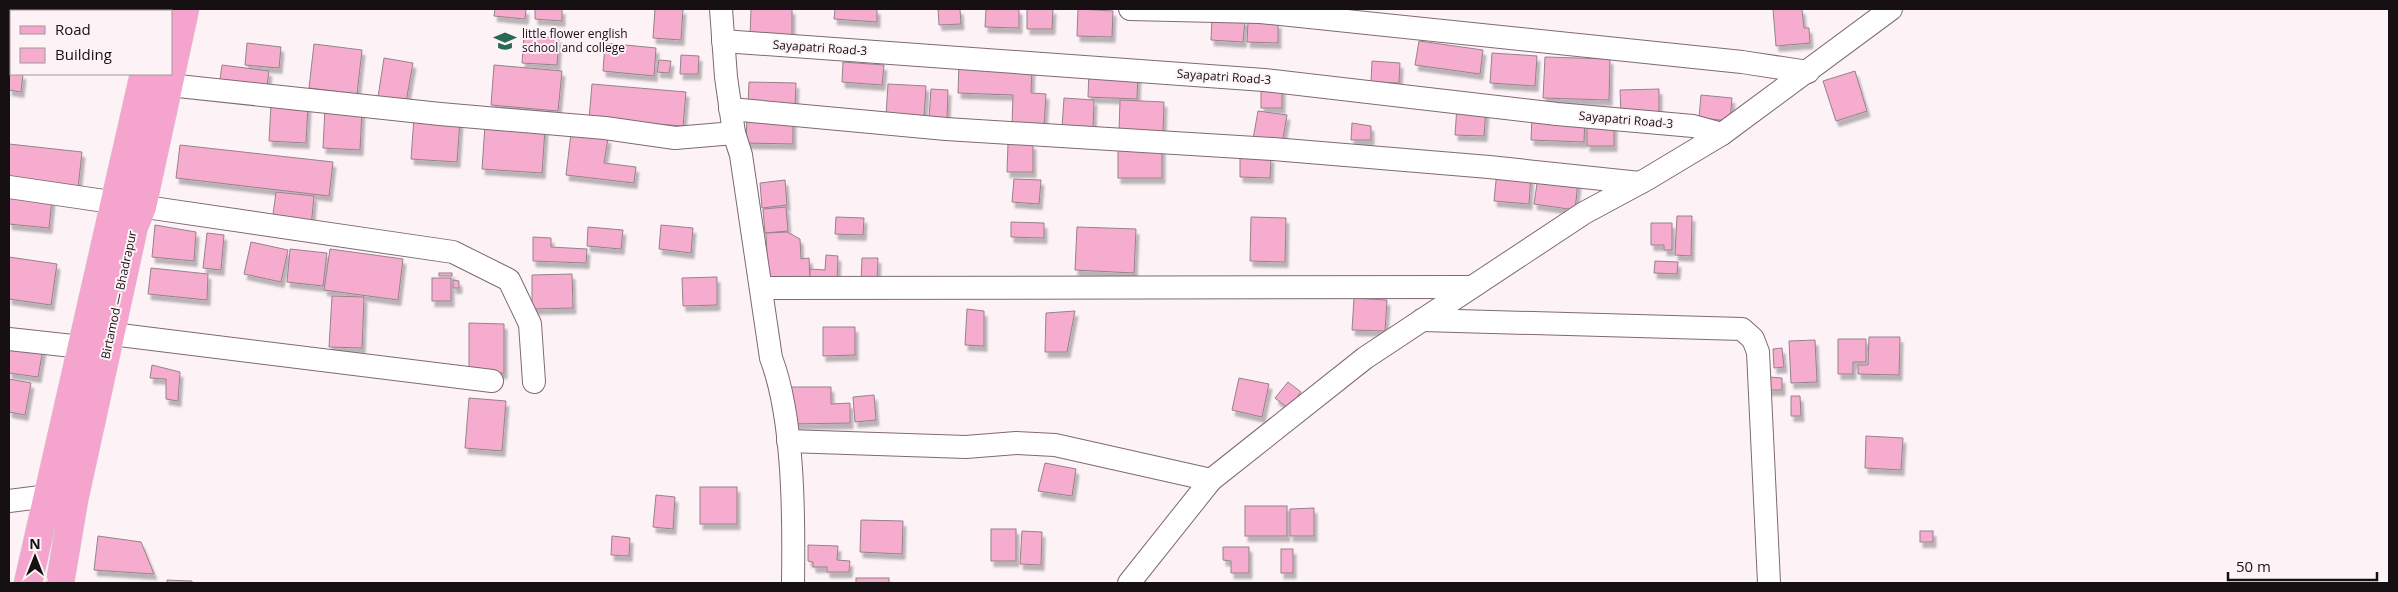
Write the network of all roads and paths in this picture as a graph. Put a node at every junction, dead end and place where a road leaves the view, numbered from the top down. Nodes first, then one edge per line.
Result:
1 (186, 9) edge
2 (721, 9) edge
3 (1130, 9) edge
4 (1891, 9) edge
5 (723, 42) junction
6 (172, 72) edge
7 (1808, 72) junction
8 (144, 75) edge
9 (171, 75) edge
10 (169, 85) junction
11 (730, 109) junction
12 (734, 133) junction
13 (1722, 134) junction
14 (1640, 183) junction
15 (9, 187) edge
16 (113, 202) junction
17 (142, 206) junction
18 (1471, 287) junction
19 (760, 288) junction
20 (1422, 320) junction
21 (112, 334) junction
22 (9, 339) edge
23 (82, 347) junction
24 (492, 381) dead end
25 (534, 382) dead end
26 (788, 441) junction
27 (1211, 480) junction
28 (62, 498) junction
29 (9, 501) edge
30 (28, 583) edge
31 (60, 583) edge
32 (793, 583) edge
33 (1129, 583) edge
34 (1769, 583) edge

1 - 6 main road, Birtamod — Bhadrapur
2 - 5 street
3 - 7 street
4 - 7 street
5 - 11 street
5 - 13 street, Sayapatri Road-3
7 - 13 street
8 - 16 main road, Birtamod — Bhadrapur
9 - 10 main road, Birtamod — Bhadrapur
10 - 12 street
10 - 17 main road, Birtamod — Bhadrapur
11 - 12 street
11 - 14 street
12 - 19 street
13 - 14 street
14 - 18 street
15 - 16 street
16 - 17 street
16 - 23 main road, Birtamod — Bhadrapur
17 - 21 main road, Birtamod — Bhadrapur
17 - 25 street
18 - 19 street
18 - 20 street
19 - 26 street
20 - 27 street
20 - 34 street
21 - 24 street
21 - 28 main road, Birtamod — Bhadrapur
22 - 23 street
23 - 28 main road, Birtamod — Bhadrapur
26 - 27 street
26 - 32 street
27 - 33 street
28 - 29 street
28 - 30 main road, Birtamod — Bhadrapur
28 - 31 main road, Birtamod — Bhadrapur

